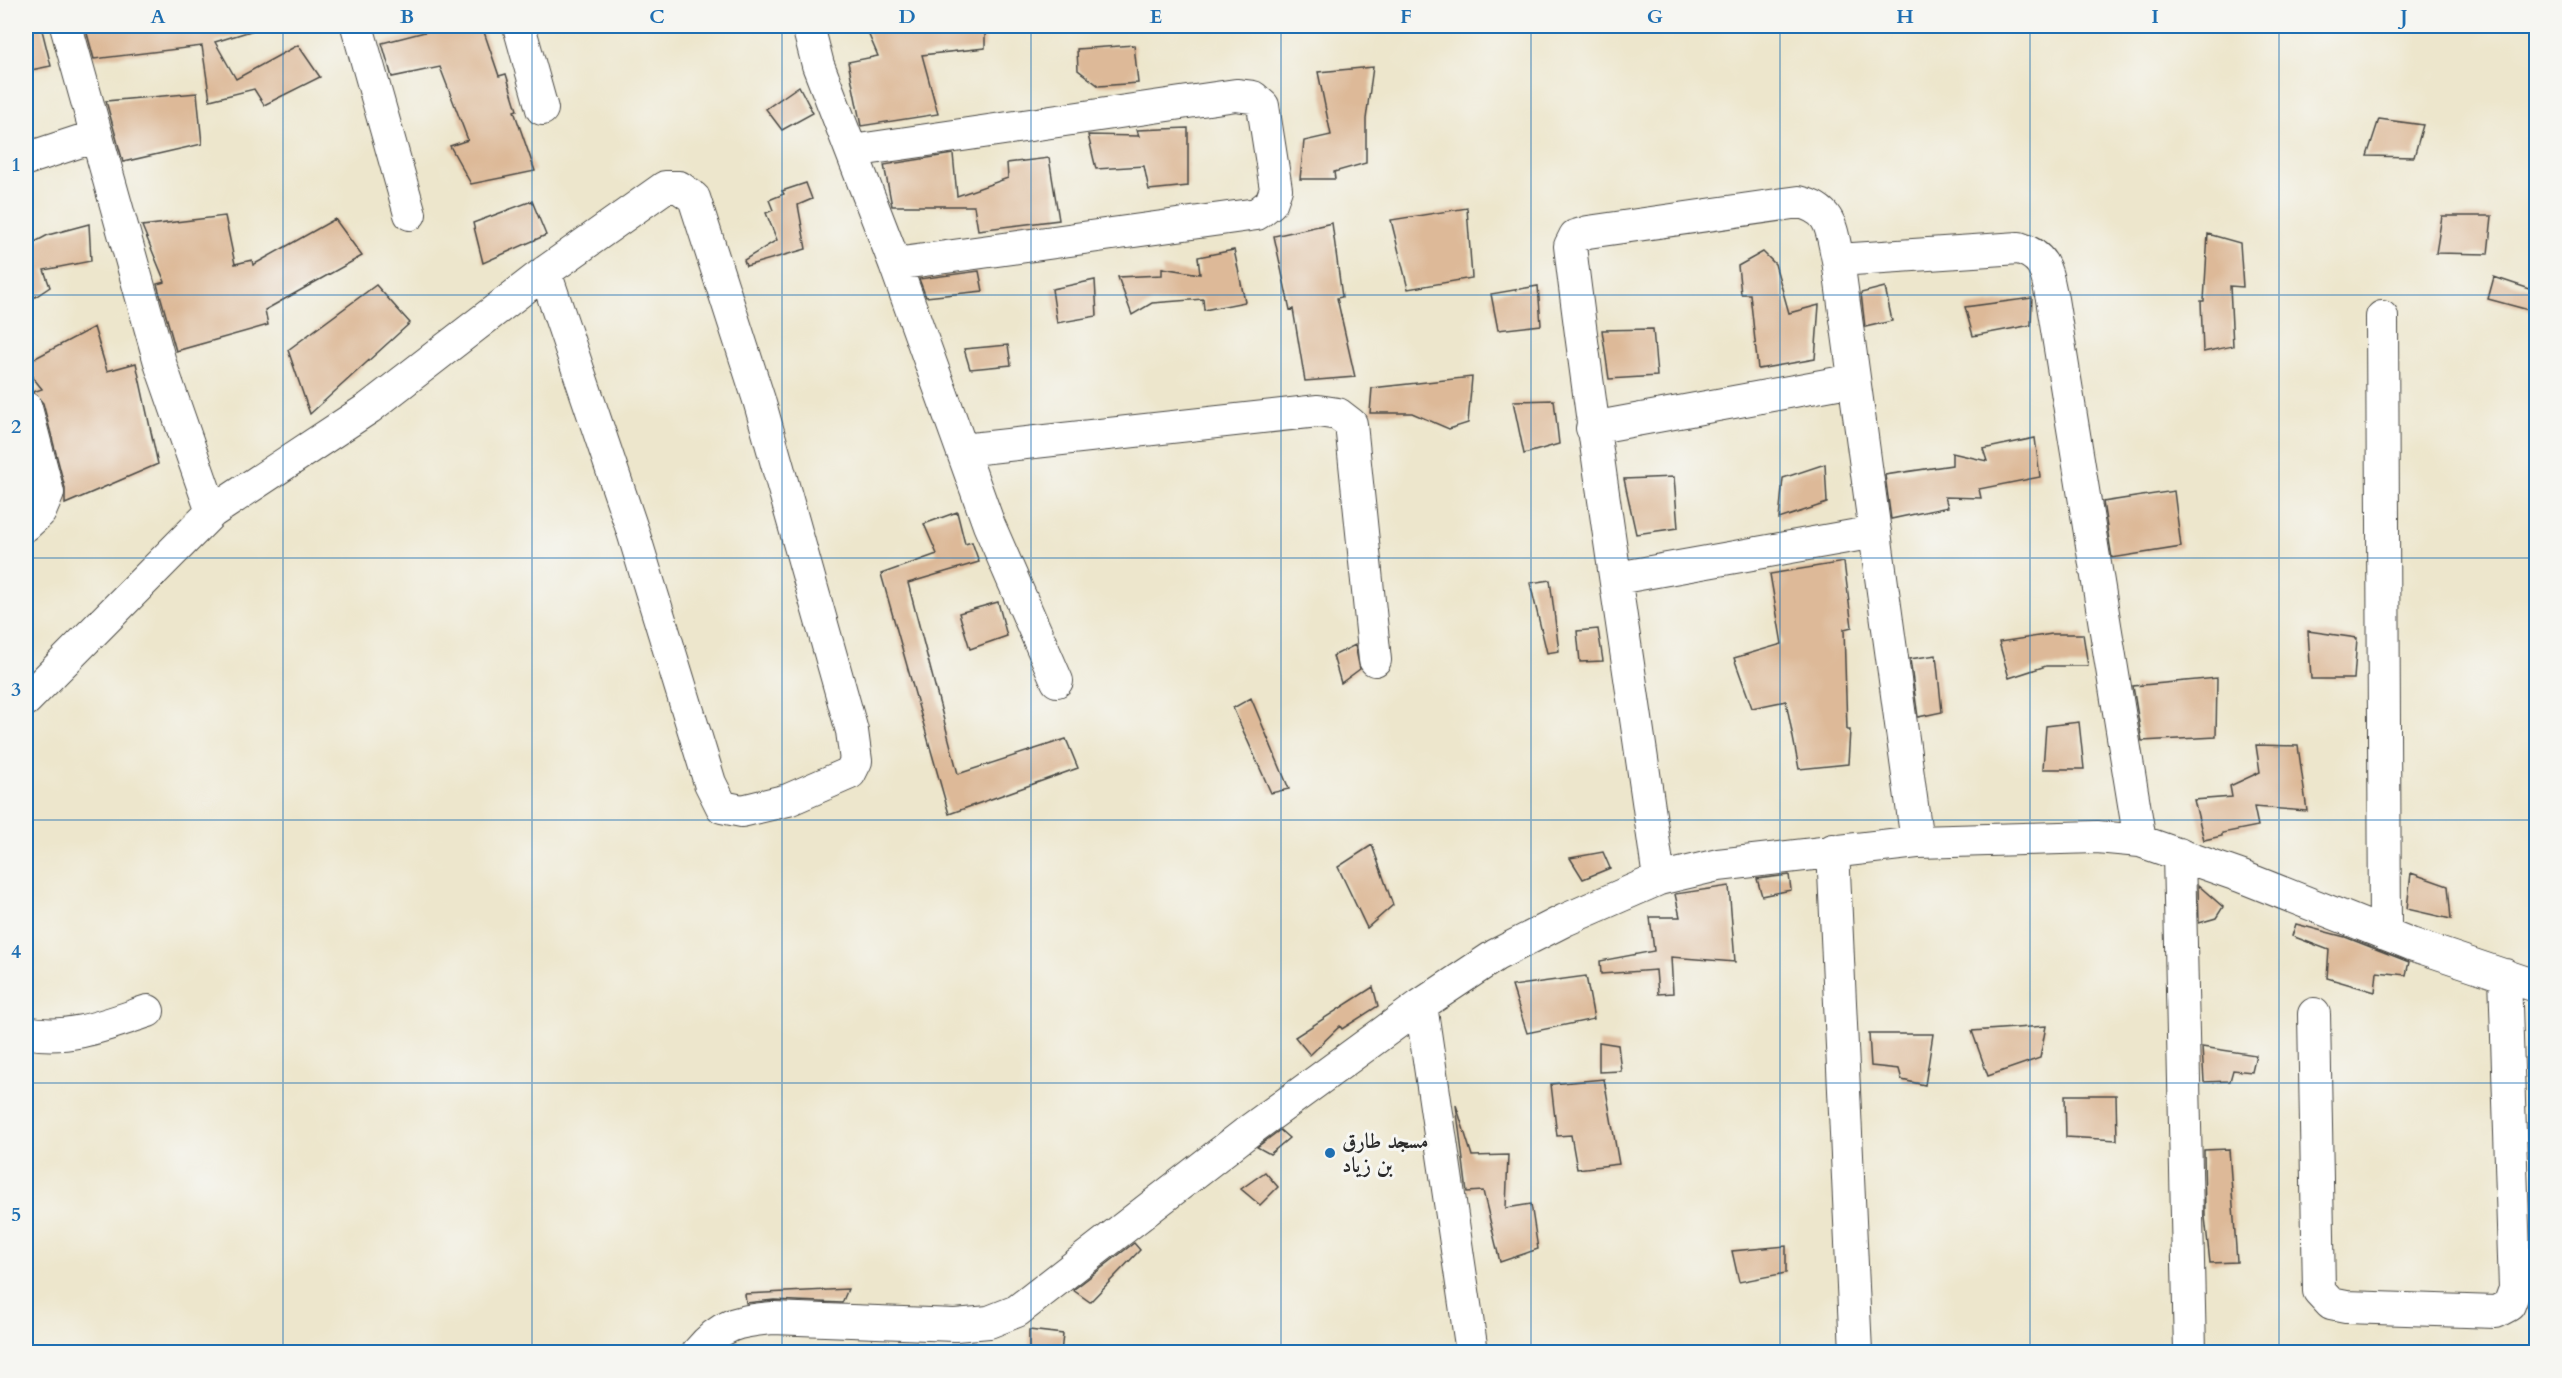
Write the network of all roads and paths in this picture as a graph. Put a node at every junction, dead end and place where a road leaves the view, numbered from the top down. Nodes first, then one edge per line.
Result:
1 (66, 26) edge
2 (357, 26) edge
3 (519, 26) edge
4 (808, 26) edge
5 (542, 109) dead end
6 (96, 136) junction
7 (852, 151) junction
8 (26, 159) edge
9 (410, 214) dead end
10 (1839, 260) junction
11 (895, 264) junction
12 (545, 272) junction
13 (2382, 317) dead end
14 (1854, 380) junction
15 (26, 408) edge
16 (1592, 428) junction
17 (962, 450) junction
18 (212, 512) junction
19 (26, 525) edge
20 (1875, 532) junction
21 (1617, 578) junction
22 (1375, 660) dead end
23 (1057, 681) dead end
24 (26, 700) edge
25 (2140, 841) junction
26 (1917, 842) junction
27 (1833, 850) junction
28 (2180, 854) junction
29 (1659, 879) junction
30 (2385, 934) junction
31 (2505, 975) junction
32 (2536, 986) edge
33 (1421, 1005) junction
34 (148, 1011) dead end
35 (2314, 1014) dead end
36 (26, 1032) edge
37 (698, 1353) edge
38 (1472, 1353) edge
39 (1856, 1353) edge
40 (2190, 1353) edge

1 - 6 street
2 - 9 street
3 - 5 street
4 - 7 street
6 - 8 street
6 - 18 street
7 - 11 street
7 - 11 street
10 - 14 street
10 - 16 street
10 - 25 street
11 - 17 street
12 - 12 street
12 - 18 street
13 - 30 street
14 - 16 street
14 - 20 street
15 - 19 street
16 - 21 street
17 - 22 street
17 - 23 street
18 - 24 street
20 - 21 street
20 - 26 street
21 - 29 street
25 - 26 street
25 - 28 street
26 - 27 street
27 - 29 street
27 - 39 street
28 - 30 street
28 - 40 street
29 - 33 street
30 - 31 street
31 - 32 street
31 - 35 street
33 - 37 street
33 - 38 street
34 - 36 street

